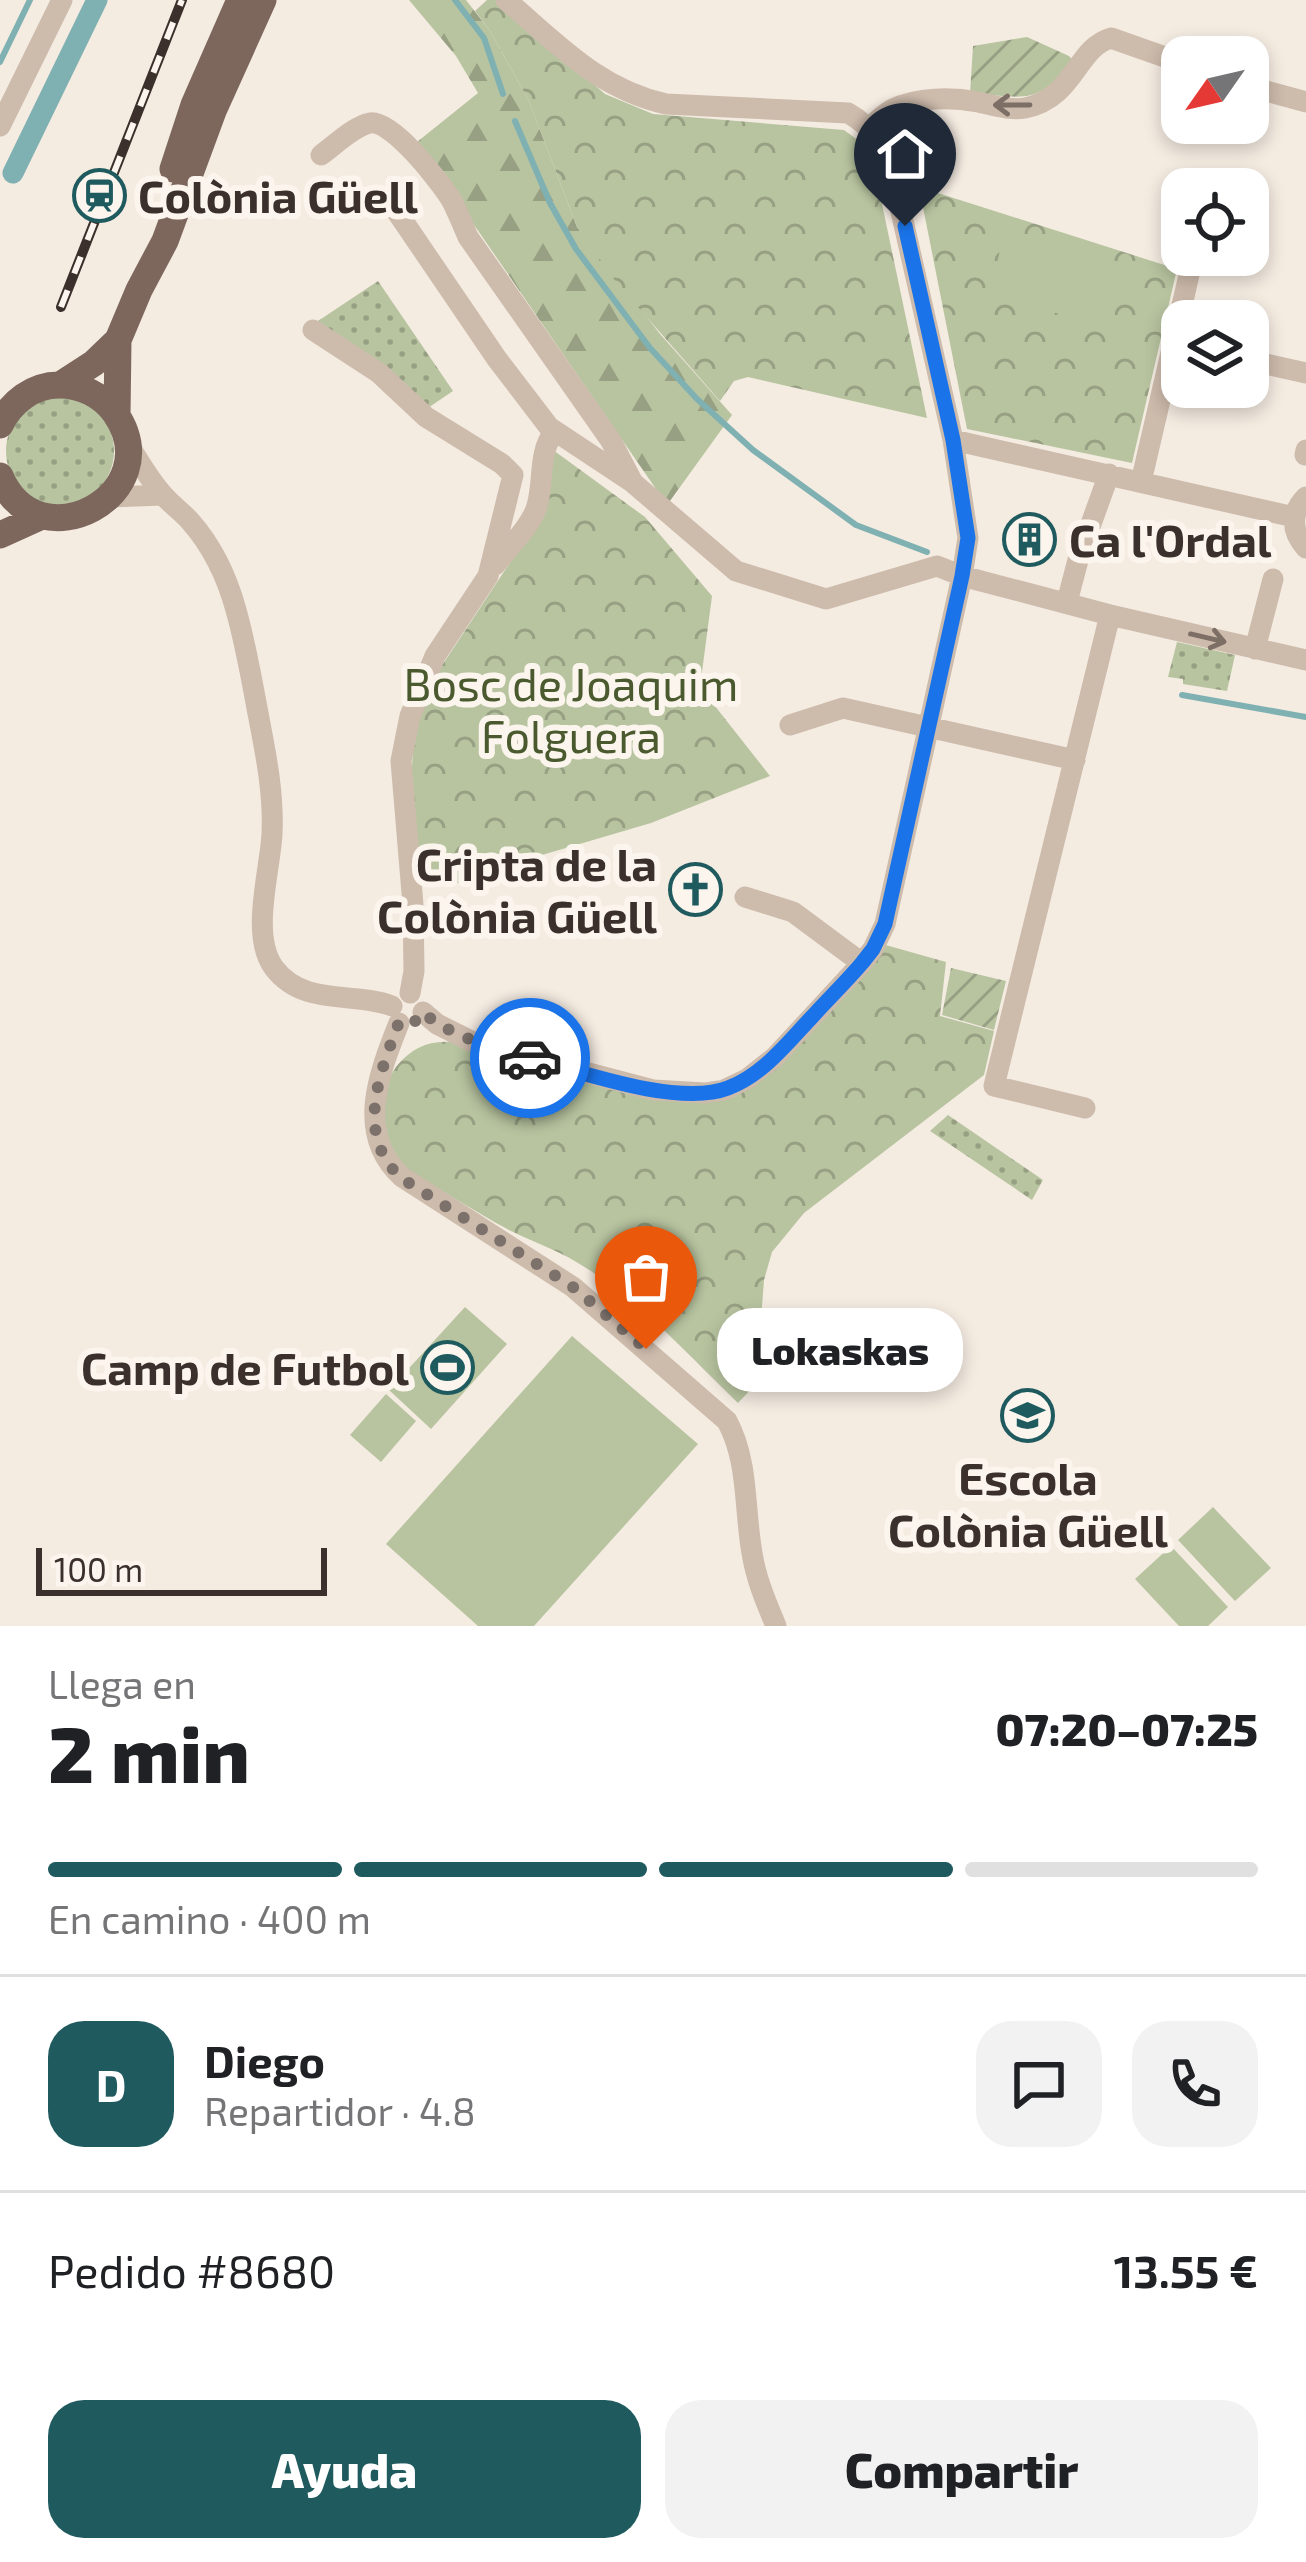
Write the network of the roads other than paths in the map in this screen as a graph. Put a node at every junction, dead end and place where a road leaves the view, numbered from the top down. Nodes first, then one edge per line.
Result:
1 (62, 0) edge
2 (240, 0) edge
3 (263, 0) edge
4 (506, 0) edge
5 (1161, 56) edge
6 (1269, 92) edge
7 (1306, 103) edge
8 (0, 126) edge
9 (870, 127) junction
10 (321, 155) dead end
11 (397, 212) dead end
12 (139, 290) junction
13 (313, 330) dead end
14 (118, 340) junction
15 (1269, 365) edge
16 (1306, 373) edge
17 (60, 385) junction
18 (1161, 407) edge
19 (117, 415) junction
20 (0, 424) edge
21 (554, 432) junction
22 (953, 440) junction
23 (128, 444) junction
24 (1108, 474) junction
25 (0, 476) edge
26 (632, 482) junction
27 (1141, 482) junction
28 (163, 495) junction
29 (109, 497) junction
30 (1306, 497) edge
31 (42, 516) junction
32 (1294, 517) junction
33 (0, 536) edge
34 (1306, 548) edge
35 (488, 575) junction
36 (962, 576) junction
37 (1274, 579) dead end
38 (1067, 602) junction
39 (1110, 615) junction
40 (1255, 649) junction
41 (1306, 661) edge
42 (790, 725) dead end
43 (928, 726) junction
44 (1075, 760) junction
45 (745, 898) dead end
46 (855, 958) dead end
47 (406, 1008) junction
48 (1085, 1108) dead end
49 (776, 1626) edge

1 - 8 street
2 - 12 main road
3 - 12 main road
4 - 9 street
5 -> 9 street
6 - 7 street
9 - 22 street
10 - 26 street
11 - 21 street
12 - 14 main road
13 - 35 street
14 - 17 main road
14 - 19 main road
15 - 16 street
17 - 19 main road
17 - 20 main road
18 - 27 street
19 - 23 main road
21 - 26 street
21 - 35 street
22 - 24 street
22 - 36 street
23 - 28 street
23 - 29 main road
24 - 27 street
24 - 38 street
25 - 31 main road
26 - 36 street
27 - 32 street
28 - 29 street
28 - 47 street
29 - 31 main road
30 - 32 street
31 - 33 main road
32 - 34 street
35 - 47 street
36 - 38 street
36 - 43 street
37 - 40 street
38 - 39 street
39 -> 40 street
39 - 44 street
40 - 41 street
42 - 43 street
43 - 44 street
43 - 47 street
44 - 48 street
45 - 46 street
47 - 49 street

